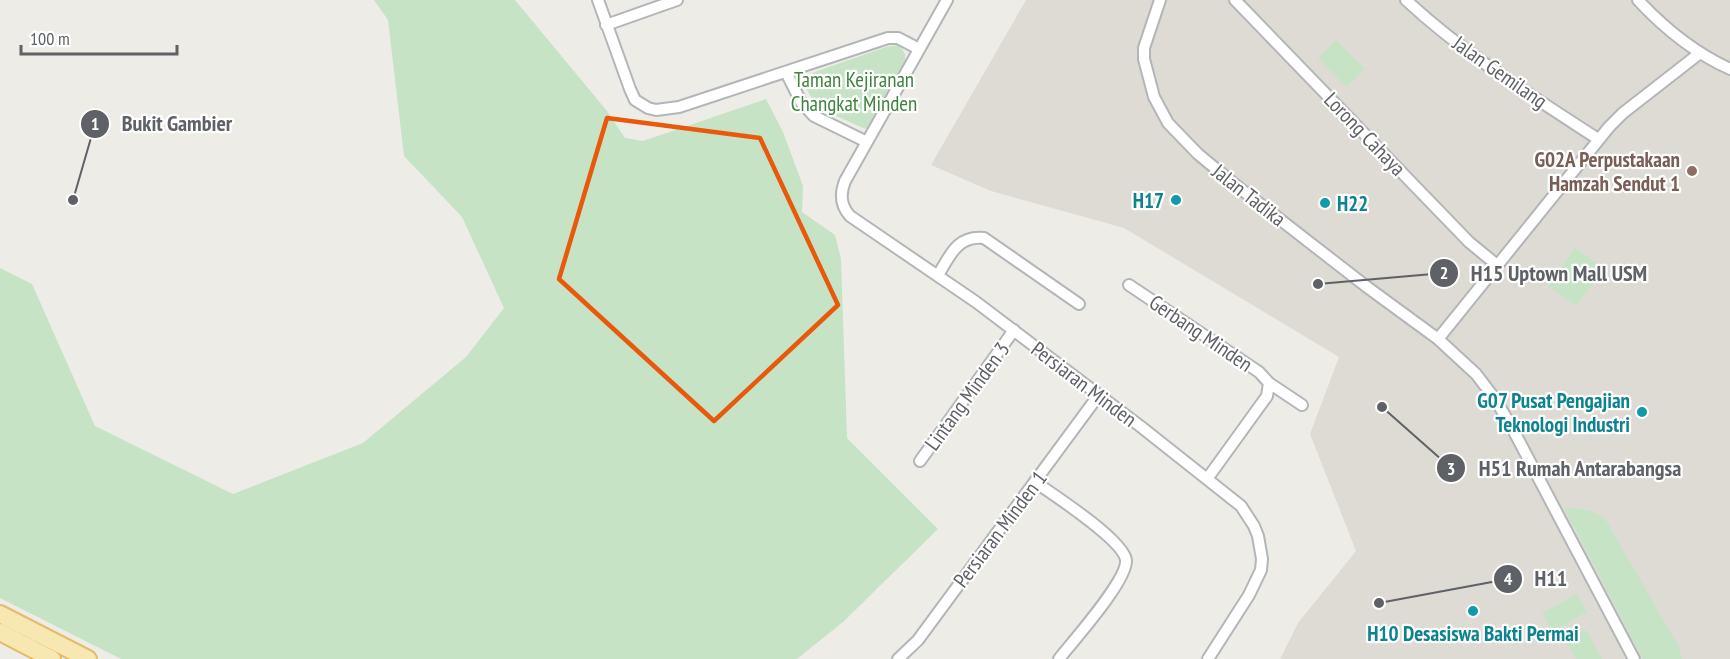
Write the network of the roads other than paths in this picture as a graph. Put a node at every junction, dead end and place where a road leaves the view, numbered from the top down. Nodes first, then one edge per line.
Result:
1 (598, 0) edge
2 (677, 0) edge
3 (947, 0) edge
4 (1160, 0) edge
5 (1235, 0) edge
6 (1406, 0) edge
7 (1638, 0) edge
8 (606, 25) junction
9 (920, 49) junction
10 (1700, 53) junction
11 (1730, 69) edge
12 (786, 72) junction
13 (1598, 139) junction
14 (867, 142) junction
15 (1497, 265) junction
16 (938, 275) junction
17 (1129, 285) dead end
18 (1079, 304) dead end
19 (1014, 330) junction
20 (1438, 339) junction
21 (1269, 383) junction
22 (1098, 396) junction
23 (1302, 405) dead end
24 (920, 461) dead end
25 (1207, 479) junction
26 (1035, 482) junction
27 (0, 614) edge
28 (0, 632) edge
29 (51, 659) edge
30 (88, 659) edge
31 (898, 659) edge
32 (1059, 659) edge
33 (1208, 659) edge
34 (1634, 659) edge

1 - 8 street
2 - 8 street
3 - 9 street, Persiaran Minden
4 - 20 street, Jalan Tadika
5 - 15 street, Lorong Cahaya
6 - 13 street, Jalan Gemilang
7 - 10 street
8 - 12 street
9 - 12 street
9 - 14 street, Persiaran Minden
10 - 11 street
10 - 13 street
12 - 14 street
13 - 15 street
14 - 16 street, Persiaran Minden
15 - 20 street
16 - 18 street
16 - 19 street, Persiaran Minden
17 - 21 street, Gerbang Minden
19 - 22 street, Persiaran Minden
19 - 24 street, Lintang Minden 3
20 - 34 street, Jalan Tadika
21 - 23 street, Gerbang Minden
21 - 25 street, Gerbang Minden
22 - 25 street, Persiaran Minden
22 - 26 street, Persiaran Minden 1
25 - 33 street, Persiaran Minden
26 - 31 street, Persiaran Minden 1
26 - 32 street
27 - 30 main road
28 - 29 main road

